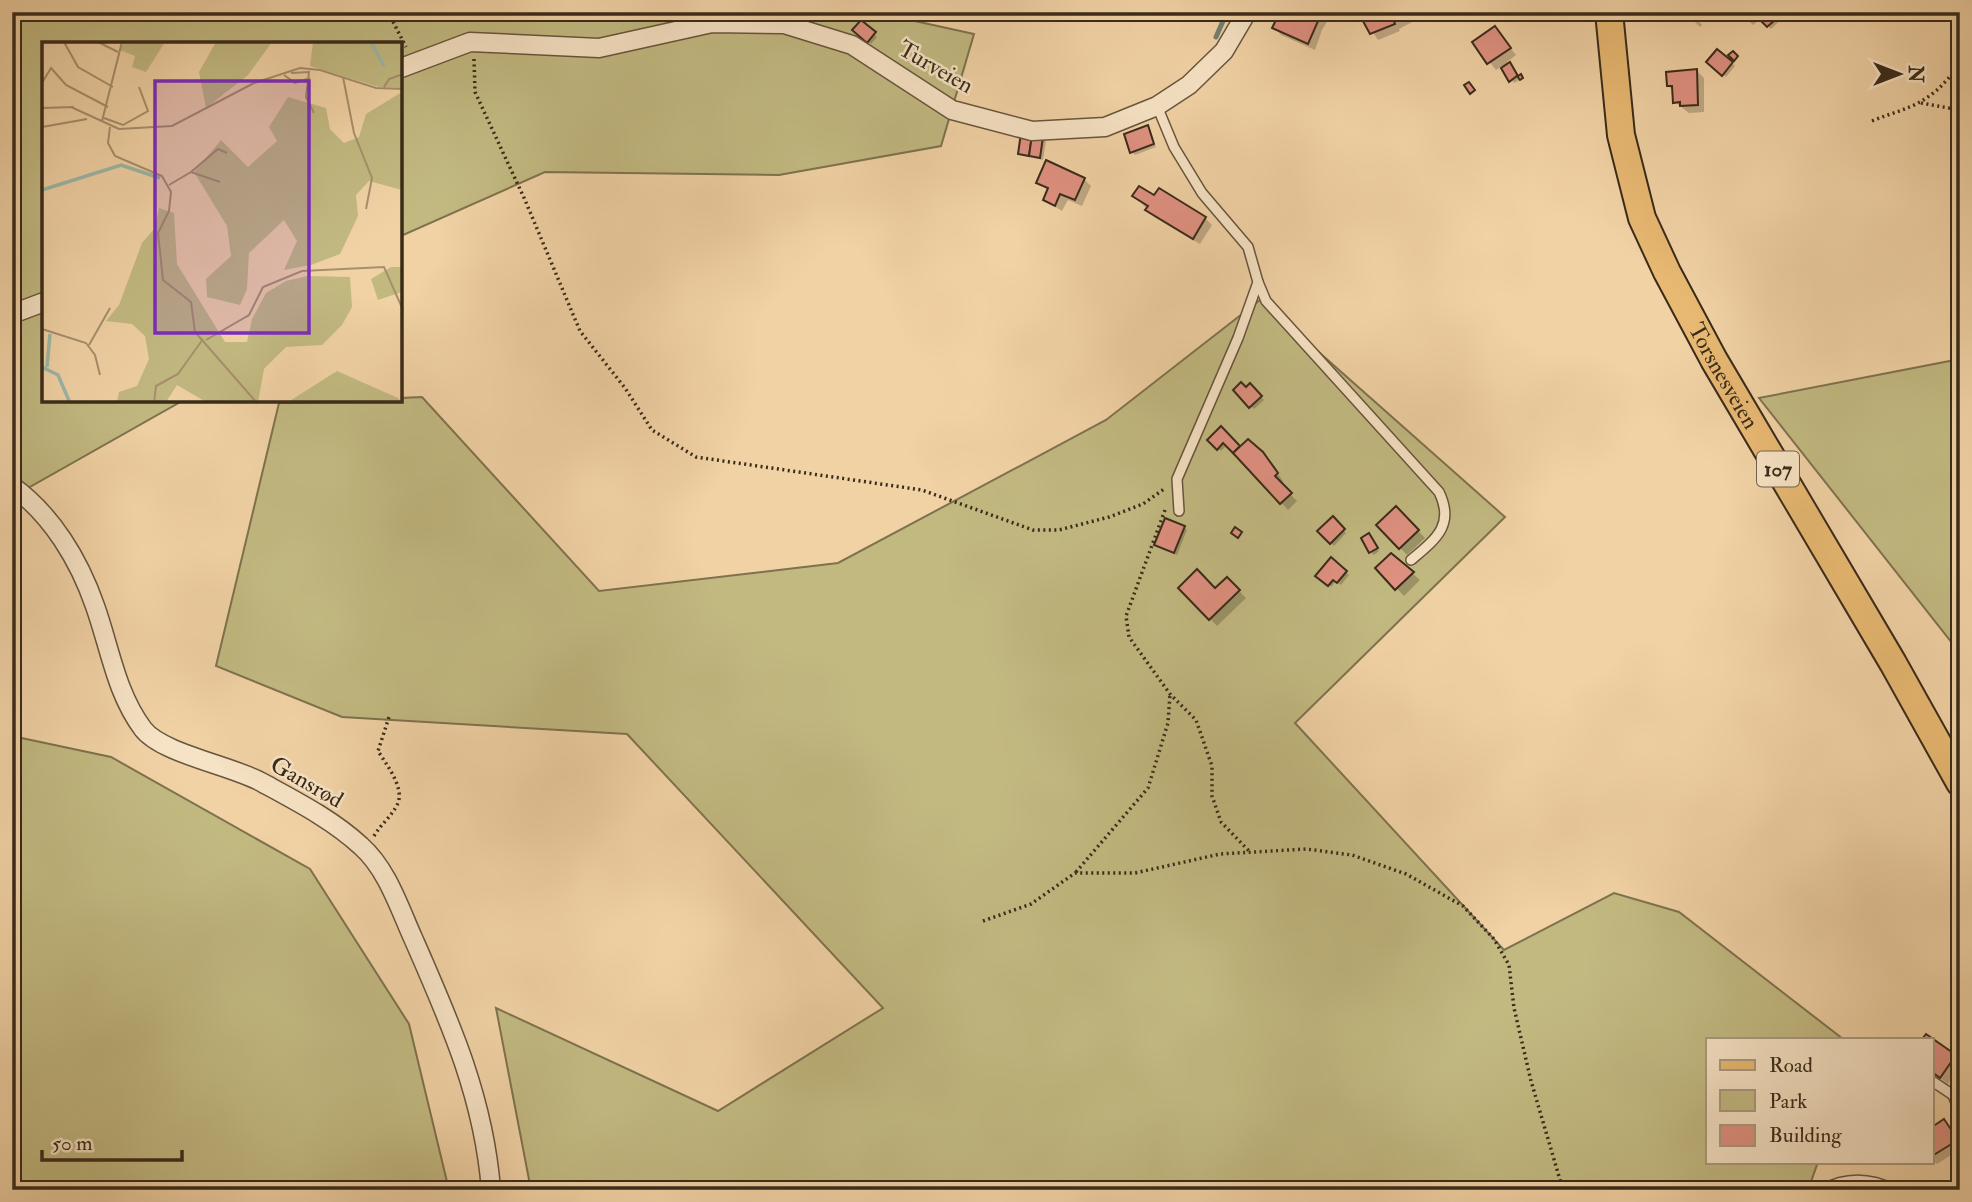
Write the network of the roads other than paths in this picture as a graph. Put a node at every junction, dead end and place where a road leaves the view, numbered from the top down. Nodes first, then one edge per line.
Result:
1 (1247, 12) edge
2 (1609, 12) edge
3 (408, 64) edge
4 (1157, 106) junction
5 (1258, 282) junction
6 (42, 303) edge
7 (12, 314) edge
8 (12, 486) edge
9 (1179, 511) dead end
10 (1411, 560) dead end
11 (1960, 783) edge
12 (1934, 1082) edge
13 (1960, 1087) edge
14 (1953, 1096) junction
15 (1960, 1113) edge
16 (1826, 1189) edge
17 (491, 1190) edge
18 (1895, 1190) edge

1 - 4 street, Turveien
2 - 11 main road, Torsnesveien / 107
3 - 4 street, Turveien
4 - 5 lane
5 - 9 lane
5 - 10 lane
6 - 7 street
8 - 17 street, Gansrød
12 - 14 lane
13 - 14 lane
14 - 15 lane
16 - 18 lane

